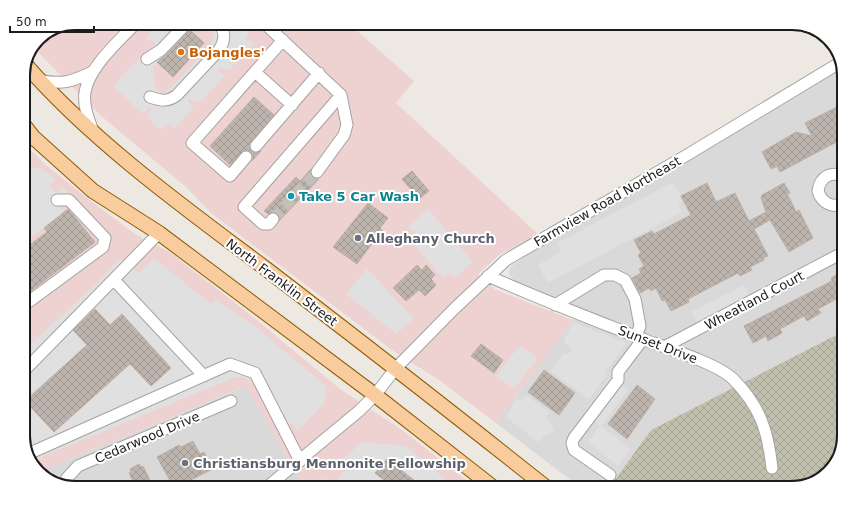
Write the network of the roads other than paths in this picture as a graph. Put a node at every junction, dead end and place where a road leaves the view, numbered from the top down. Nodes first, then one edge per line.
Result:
1 (130, 30) edge
2 (180, 30) edge
3 (215, 30) edge
4 (222, 30) edge
5 (272, 30) edge
6 (283, 40) junction
7 (147, 59) dead end
8 (836, 65) edge
9 (30, 70) edge
10 (92, 72) junction
11 (255, 72) junction
12 (319, 73) junction
13 (39, 80) junction
14 (341, 95) junction
15 (292, 105) junction
16 (92, 131) junction
17 (30, 143) edge
18 (256, 146) dead end
19 (246, 157) dead end
20 (317, 172) tunnel mouth
21 (837, 175) edge
22 (56, 200) dead end
23 (837, 206) edge
24 (273, 219) dead end
25 (159, 233) junction
26 (837, 256) edge
27 (488, 276) junction
28 (114, 280) junction
29 (30, 301) edge
30 (555, 305) junction
31 (640, 337) junction
32 (664, 347) junction
33 (30, 365) edge
34 (396, 368) junction
35 (204, 376) junction
36 (375, 395) junction
37 (232, 401) dead end
38 (33, 452) edge
39 (300, 461) junction
40 (772, 468) dead end
41 (610, 475) dead end
42 (68, 481) edge
43 (275, 481) edge
44 (485, 481) edge
45 (538, 481) edge

1 - 10 street
2 - 7 street
3 - 4 street
5 - 6 street
6 - 11 street
6 - 12 street
8 - 27 street, Farmview Road Northeast
9 - 13 main road, North Franklin Street
10 - 13 street
10 - 16 street
11 - 15 street
11 - 19 street
12 - 14 street
12 - 15 street
13 - 16 main road, North Franklin Street
14 - 20 street
14 - 24 street
15 - 18 street
16 - 34 main road, North Franklin Street
17 - 25 main road
21 - 23 street
22 - 29 street
25 - 28 street
25 - 36 main road
26 - 32 street, Wheatland Court
27 - 30 street, Sunset Drive
27 - 34 street, Farmview Road Northeast
28 - 33 street
28 - 35 street
30 - 31 street, Sunset Drive
30 - 31 street
31 - 32 street, Sunset Drive
31 - 41 street
32 - 40 street, Sunset Drive
34 - 36 street, Farmview Road Northeast
34 - 45 main road, North Franklin Street
35 - 38 street
35 - 39 street
36 - 39 street, Farmview Road Northeast
36 - 44 main road
37 - 42 street, Cedarwood Drive
39 - 43 street, Farmview Road Northeast

